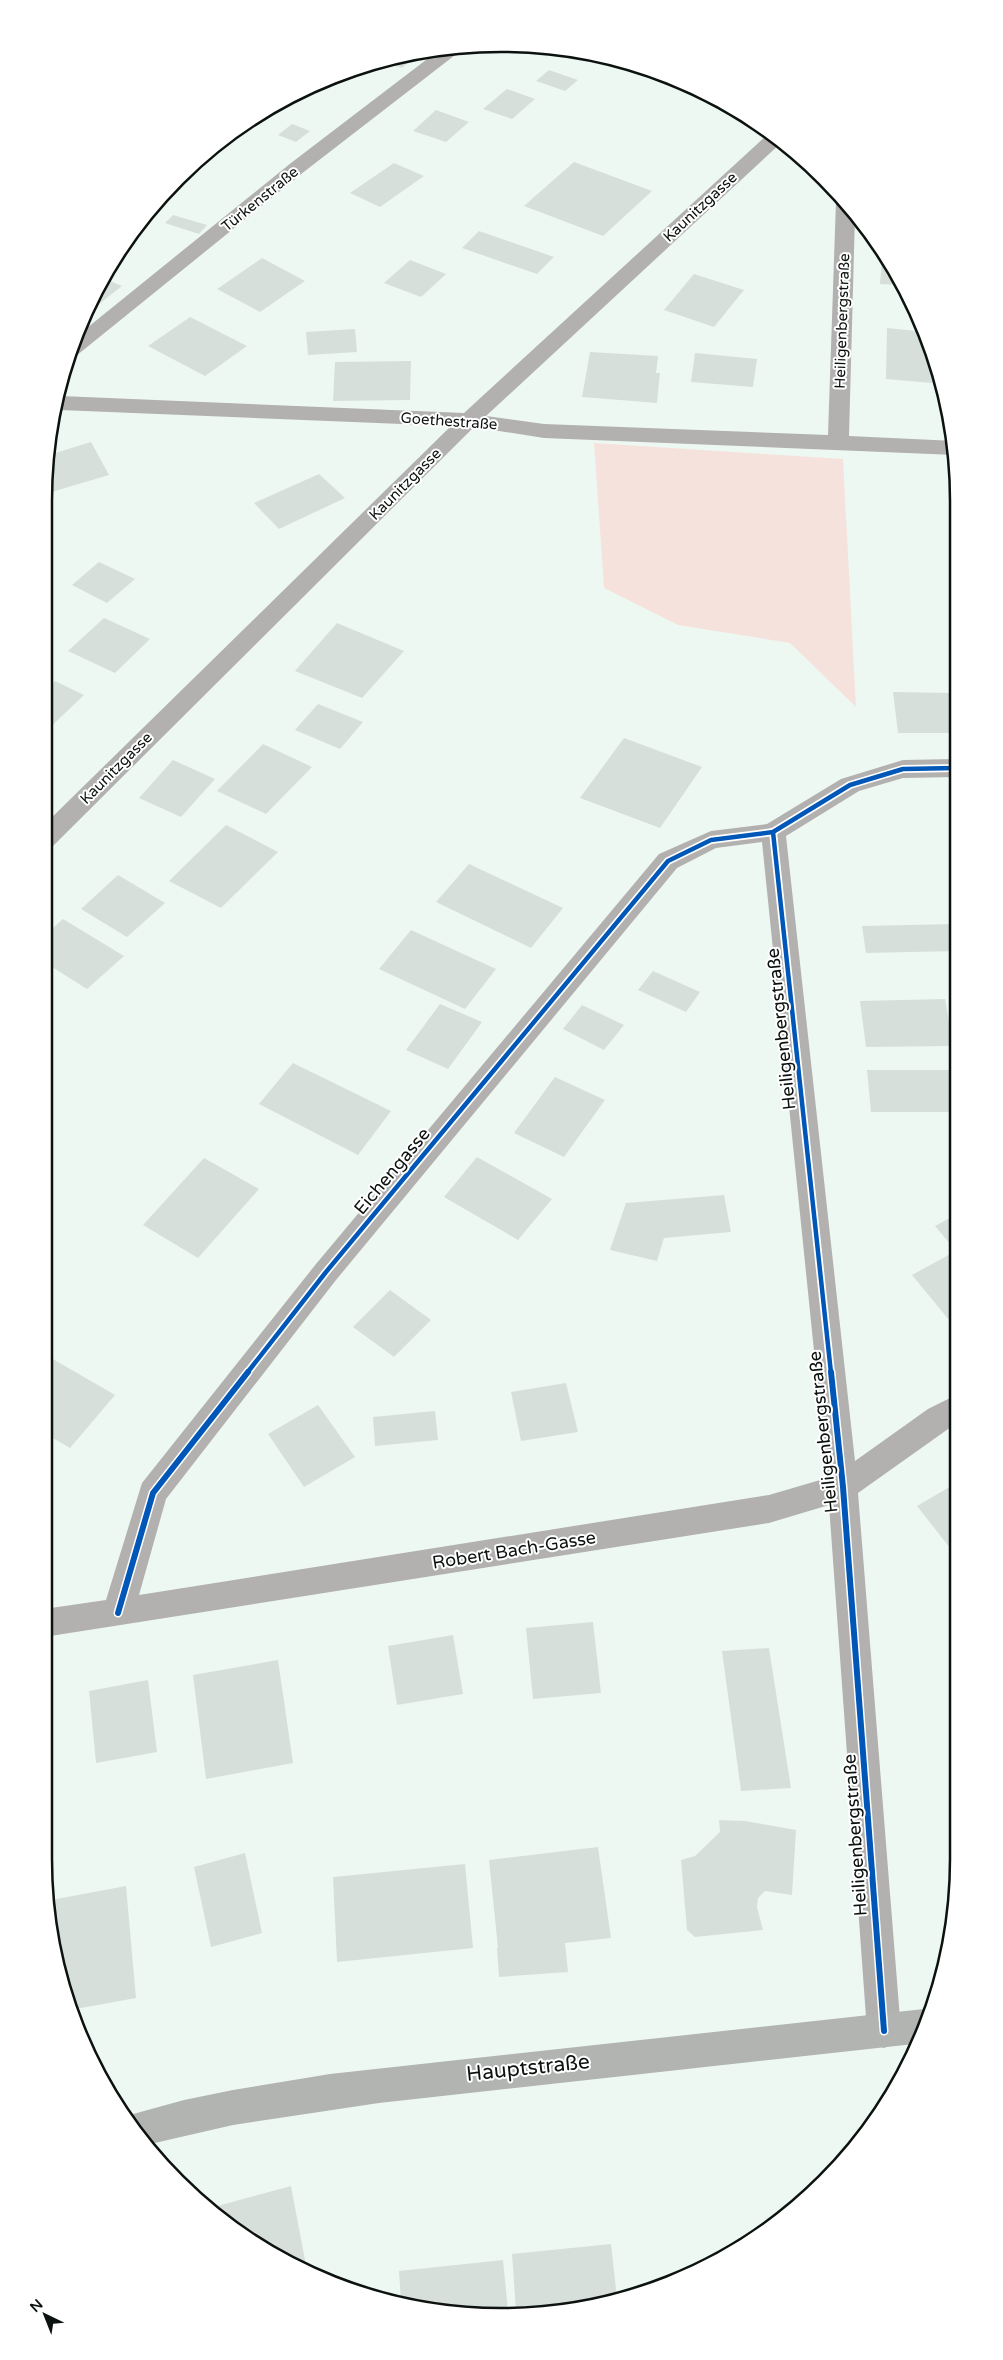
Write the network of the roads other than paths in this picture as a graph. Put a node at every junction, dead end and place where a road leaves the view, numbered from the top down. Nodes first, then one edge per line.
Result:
1 (441, 56) edge
2 (771, 142) edge
3 (846, 213) edge
4 (82, 341) edge
5 (64, 403) edge
6 (469, 420) junction
7 (838, 442) junction
8 (947, 448) edge
9 (950, 768) edge
10 (52, 832) edge
11 (773, 832) junction
12 (950, 1411) edge
13 (843, 1486) junction
14 (118, 1614) junction
15 (52, 1622) edge
16 (917, 2027) edge
17 (884, 2030) junction
18 (142, 2128) edge

1 - 4 street, Türkenstraße
2 - 6 street, Kaunitzgasse
3 - 7 street, Heiligenbergstraße
5 - 6 street, Goethestraße
6 - 7 street, Goethestraße
6 - 10 street, Kaunitzgasse
7 - 8 street, Goethestraße
9 - 11 street
11 - 13 street, Heiligenbergstraße
11 - 14 street, Eichengasse
12 - 13 street, Robert Bach-Gasse
13 - 14 street, Robert Bach-Gasse
13 - 17 street, Heiligenbergstraße
14 - 15 street, Robert Bach-Gasse
16 - 17 main road, Hauptstraße
17 - 18 main road, Hauptstraße

